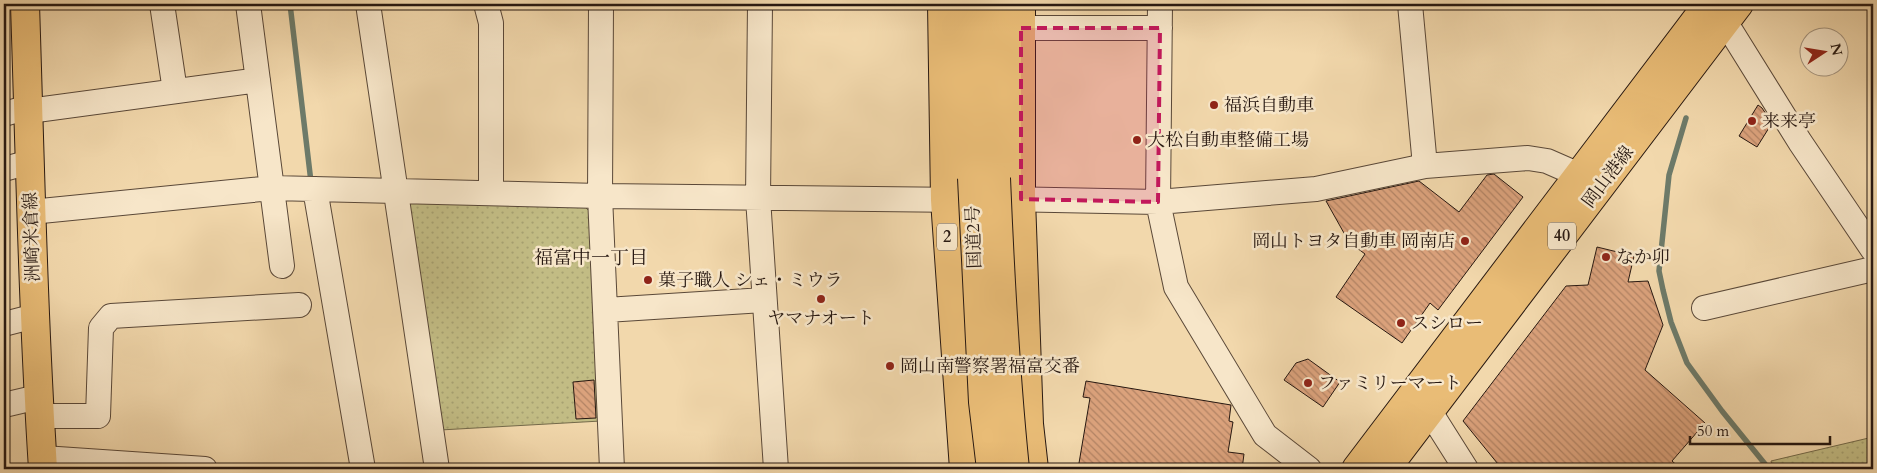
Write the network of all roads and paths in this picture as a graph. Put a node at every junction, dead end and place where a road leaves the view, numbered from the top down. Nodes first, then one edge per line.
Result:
1 (25, 4) edge
2 (162, 4) edge
3 (248, 4) edge
4 (368, 4) edge
5 (486, 4) edge
6 (601, 4) edge
7 (760, 4) edge
8 (942, 4) edge
9 (968, 4) edge
10 (993, 4) edge
11 (1160, 4) edge
12 (1410, 4) edge
13 (1721, 8) edge
14 (1021, 16) edge
15 (1160, 28) junction
16 (258, 80) junction
17 (175, 91) junction
18 (20, 111) edge
19 (30, 162) junction
20 (1425, 166) junction
21 (4, 169) edge
22 (1579, 175) junction
23 (984, 178) junction
24 (272, 188) junction
25 (315, 189) junction
26 (395, 192) junction
27 (491, 193) junction
28 (600, 196) junction
29 (758, 198) junction
30 (1021, 199) junction
31 (944, 200) junction
32 (1158, 202) junction
33 (31, 212) junction
34 (1873, 249) edge
35 (282, 266) dead end
36 (1873, 269) edge
37 (764, 300) junction
38 (299, 305) dead end
39 (1704, 308) dead end
40 (611, 309) junction
41 (35, 316) junction
42 (4, 324) edge
43 (4, 404) edge
44 (1420, 405) junction
45 (39, 406) junction
46 (43, 464) edge
47 (205, 469) edge
48 (363, 469) edge
49 (437, 469) edge
50 (612, 469) edge
51 (776, 469) edge
52 (964, 469) edge
53 (991, 469) edge
54 (1015, 469) edge
55 (1034, 469) edge
56 (1309, 469) edge
57 (1356, 469) edge
58 (1386, 469) edge
59 (1466, 469) edge

1 - 18 main road, 洲崎米倉線
2 - 17 street
3 - 16 street
4 - 26 street
5 - 27 street
6 - 28 street
7 - 29 street
8 - 31 main road, 2
9 - 23 main road, 国道2号 / 2
10 - 23 main road, 国道2号 / 2
11 - 15 street
12 - 20 street
13 - 22 main road, 岡山港線 / 40
13 - 34 street
13 - 44 main road, 岡山港線 / 40
14 - 15 street
14 - 30 main road
15 - 32 street
16 - 17 street
16 - 24 street
17 - 18 street
18 - 19 main road, 洲崎米倉線
19 - 21 street
19 - 33 main road, 洲崎米倉線
20 - 22 street
20 - 32 street
22 - 44 main road, 岡山港線 / 40
23 - 53 main road, 国道2号 / 2, bridge
23 - 54 main road, 国道2号 / 2, bridge
24 - 25 street
24 - 33 street
24 - 35 street
25 - 26 street
25 - 48 street
26 - 27 street
26 - 49 street
27 - 28 street
28 - 29 street
28 - 40 street
29 - 31 street
29 - 37 street
30 - 31 street
30 - 32 street
30 - 55 main road
31 - 52 main road, 2
32 - 56 street
33 - 41 main road, 洲崎米倉線
36 - 39 street
37 - 40 street
37 - 51 street
38 - 45 street
40 - 50 street
41 - 42 street
41 - 45 main road, 洲崎米倉線
43 - 45 street
44 - 57 main road, 岡山港線 / 40
44 - 58 main road, 岡山港線 / 40
44 - 59 street
45 - 46 main road, 洲崎米倉線
46 - 47 street

